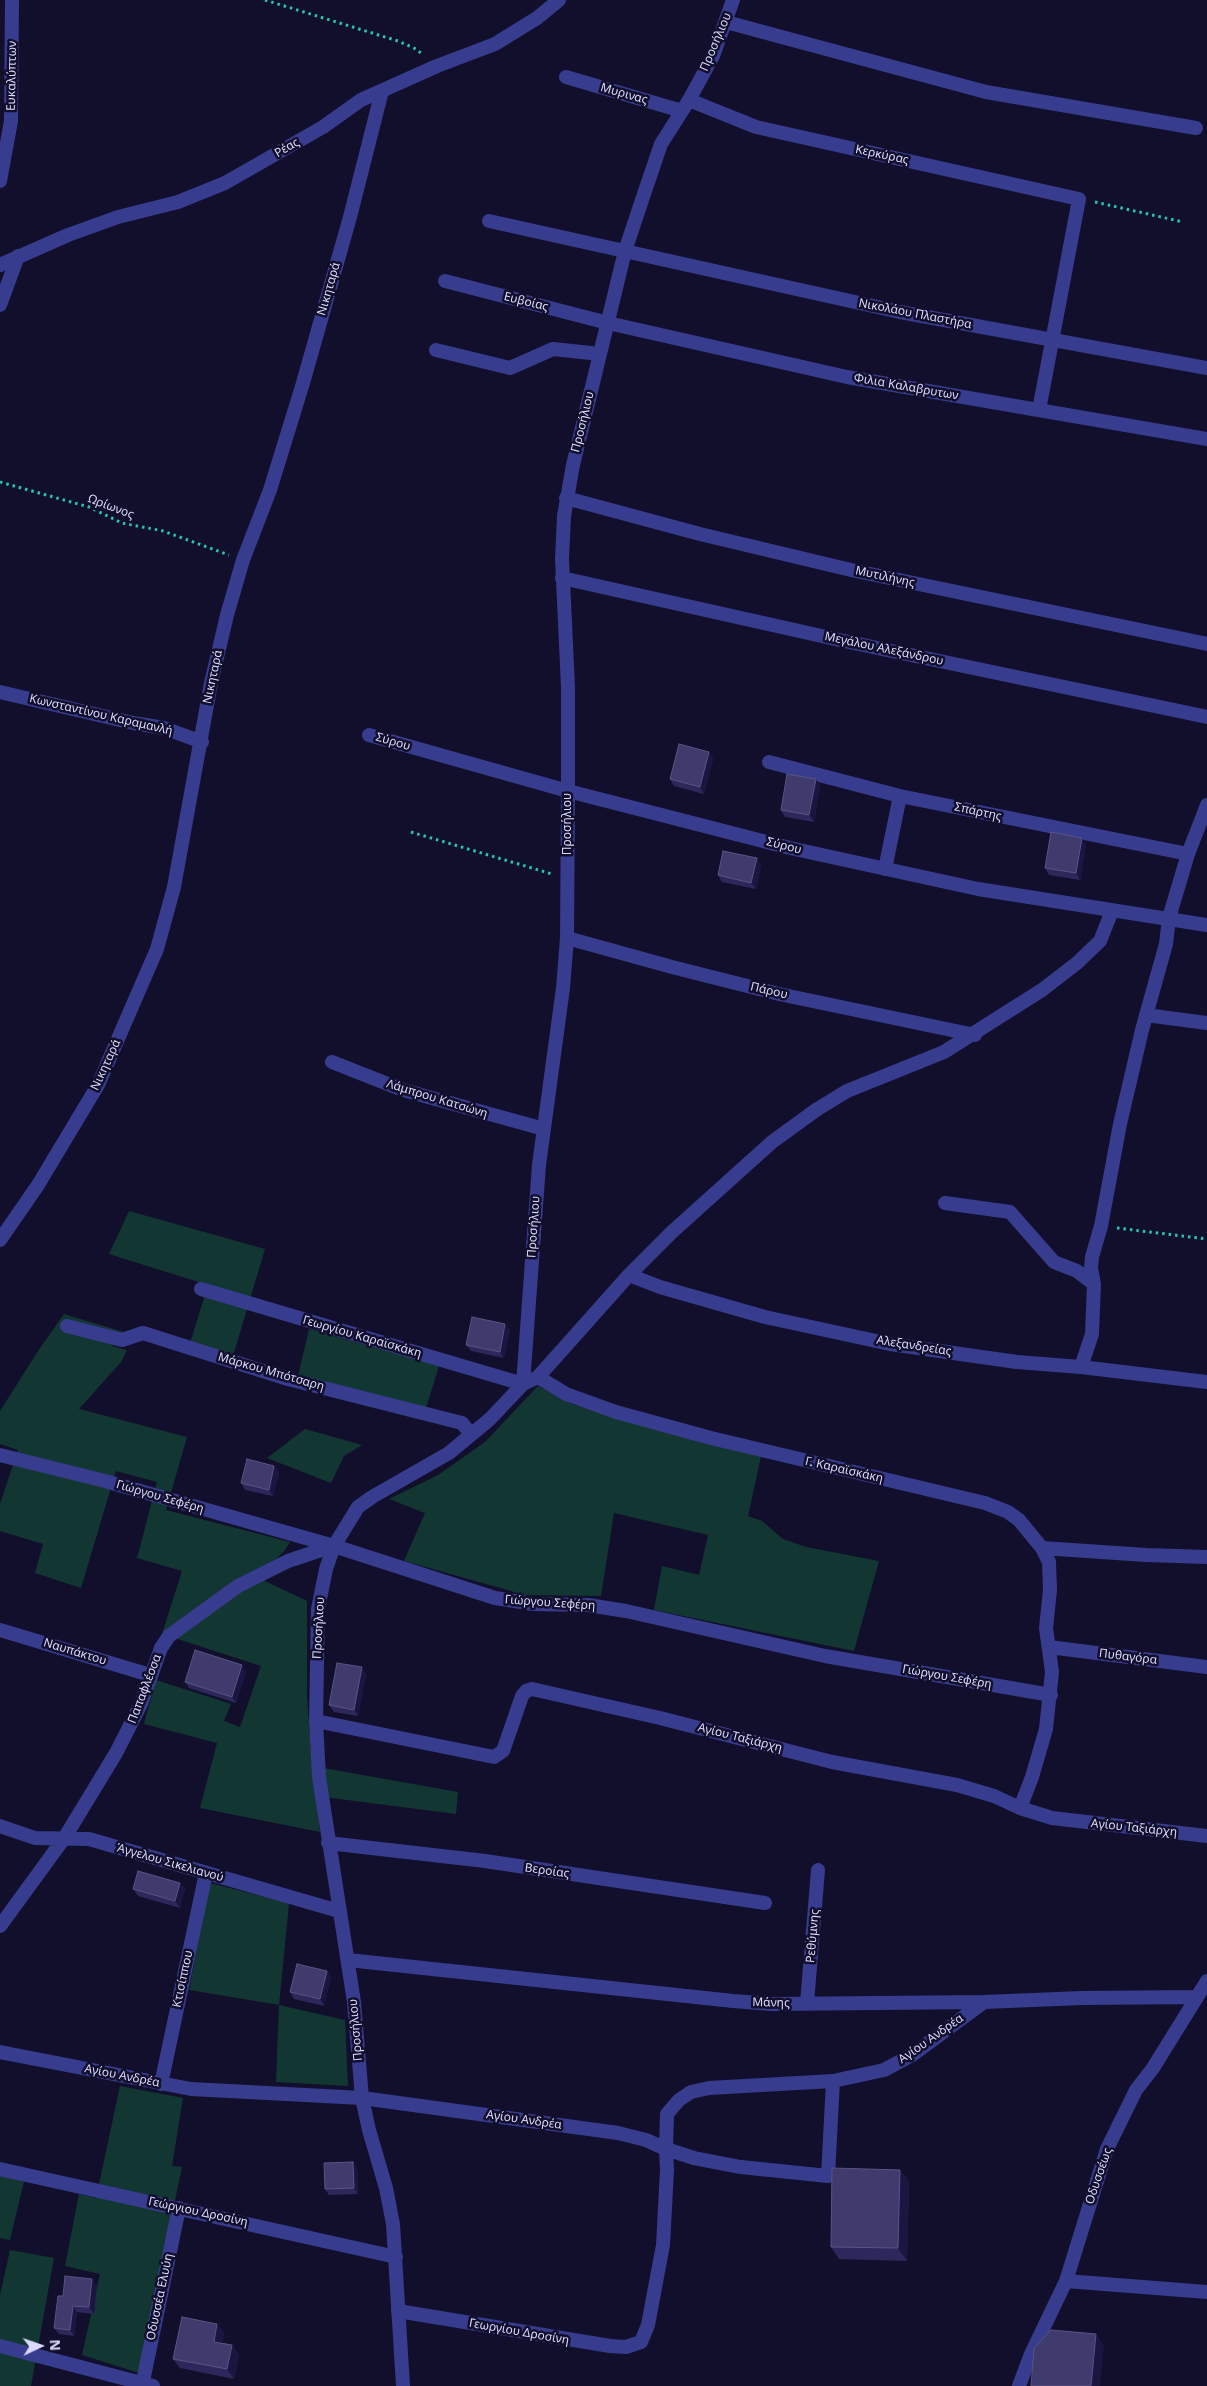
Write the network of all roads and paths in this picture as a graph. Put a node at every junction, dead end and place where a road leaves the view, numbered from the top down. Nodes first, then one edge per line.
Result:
1 (12, 0) edge
2 (265, 0) edge
3 (558, 0) edge
4 (733, 0) edge
5 (726, 22) junction
6 (430, 69) junction
7 (566, 77) dead end
8 (382, 91) junction
9 (685, 106) junction
10 (1196, 128) dead end
11 (0, 181) edge
12 (1079, 199) junction
13 (489, 221) dead end
14 (1182, 222) dead end
15 (625, 251) junction
16 (18, 256) junction
17 (0, 265) edge
18 (444, 281) dead end
19 (0, 305) edge
20 (608, 323) junction
21 (1052, 341) junction
22 (436, 350) dead end
23 (600, 354) junction
24 (1207, 368) edge
25 (1039, 410) junction
26 (1207, 439) edge
27 (0, 482) edge
28 (566, 498) junction
29 (243, 560) junction
30 (562, 578) junction
31 (1207, 644) edge
32 (0, 692) edge
33 (1207, 717) edge
34 (369, 735) dead end
35 (202, 742) junction
36 (769, 762) dead end
37 (568, 791) junction
38 (900, 796) junction
39 (1207, 805) edge
40 (411, 832) dead end
41 (1188, 854) junction
42 (885, 869) junction
43 (567, 878) junction
44 (1112, 911) junction
45 (1169, 918) junction
46 (1207, 925) edge
47 (567, 938) junction
48 (1146, 1015) junction
49 (1207, 1023) edge
50 (974, 1035) junction
51 (332, 1062) dead end
52 (544, 1129) junction
53 (945, 1203) dead end
54 (1102, 1226) junction
55 (1207, 1239) edge
56 (0, 1240) edge
57 (629, 1275) junction
58 (1094, 1284) junction
59 (201, 1289) dead end
60 (67, 1326) dead end
61 (1081, 1367) junction
62 (538, 1377) junction
63 (1207, 1382) edge
64 (523, 1384) junction
65 (471, 1434) junction
66 (0, 1455) edge
67 (334, 1546) junction
68 (1042, 1548) junction
69 (1207, 1556) edge
70 (0, 1630) edge
71 (1049, 1647) junction
72 (1207, 1667) edge
73 (150, 1675) junction
74 (1051, 1695) junction
75 (316, 1721) junction
76 (1020, 1808) junction
77 (0, 1826) edge
78 (1207, 1836) edge
79 (65, 1837) junction
80 (328, 1843) junction
81 (818, 1870) dead end
82 (206, 1873) junction
83 (765, 1903) dead end
84 (339, 1911) junction
85 (1, 1924) edge
86 (348, 1960) junction
87 (1207, 1981) edge
88 (1196, 1997) junction
89 (984, 2002) junction
90 (807, 2003) junction
91 (0, 2052) edge
92 (833, 2081) junction
93 (161, 2084) junction
94 (362, 2098) junction
95 (666, 2148) junction
96 (0, 2170) edge
97 (179, 2208) junction
98 (396, 2257) junction
99 (1066, 2281) junction
100 (1207, 2292) edge
101 (398, 2311) junction
102 (0, 2346) edge
103 (146, 2385) edge
104 (403, 2386) edge
105 (1019, 2386) edge

1 - 11 street, Ευκαλύπτων
2 - 6 path
3 - 6 street, Ρέας
4 - 5 street, Προσήλιου
5 - 9 street, Προσήλιου
5 - 10 street
6 - 8 street, Ρέας
7 - 9 street, Μυρινας
8 - 16 street, Ρέας
8 - 29 street, Νικηταρά
9 - 12 street, Κερκύρας
9 - 15 street, Προσήλιου
12 - 14 path
12 - 21 street
13 - 15 street, Νικολάου Πλαστήρα
15 - 20 street, Προσήλιου
15 - 21 street, Νικολάου Πλαστήρα
16 - 17 street, Ρέας
16 - 19 street
18 - 20 street, Ευβοίας
20 - 23 street, Προσήλιου
20 - 25 street, Φιλια Καλαβρυτων
21 - 24 street, Νικολάου Πλαστήρα
21 - 25 street
22 - 23 street
23 - 28 street, Προσήλιου
25 - 26 street, Φιλια Καλαβρυτων
27 - 29 path, Ωρίωνος
28 - 30 street, Προσήλιου
28 - 31 street, Μυτιλήνης
29 - 35 street, Νικηταρά
30 - 33 street, Μεγάλου Αλεξάνδρου
30 - 37 street, Προσήλιου
32 - 35 street, Κωνσταντίνου Καραμανλή
34 - 37 street, Σύρου
35 - 56 street, Νικηταρά
36 - 38 street, Σπάρτης
37 - 42 street, Σύρου
37 - 43 street, Προσήλιου
38 - 41 street, Σπάρτης
38 - 42 street
39 - 41 street
40 - 43 path
41 - 45 street
42 - 44 street, Σύρου
43 - 47 street, Προσήλιου
44 - 45 street, Σύρου
44 - 50 street
45 - 46 street, Σύρου
45 - 48 street
47 - 50 street, Πάρου
47 - 52 street, Προσήλιου
48 - 49 street
48 - 54 street
50 - 57 street
51 - 52 street, Λάμπρου Κατσώνη
52 - 64 street, Προσήλιου
53 - 58 street
54 - 55 path
54 - 58 street
57 - 61 street, Αλεξανδρείας
57 - 62 street
58 - 61 street
59 - 64 street, Γεωργίου Καραϊσκάκη
60 - 65 street, Μάρκου Μπότσαρη
61 - 63 street, Αλεξανδρείας
62 - 64 street
62 - 68 street, Γ. Καραϊσκάκη
64 - 65 street, Προσήλιου
65 - 67 street, Προσήλιου
66 - 67 street, Γιώργου Σεφέρη
67 - 73 street, Παπαφλέσσα
67 - 74 street, Γιώργου Σεφέρη
67 - 75 street, Προσήλιου
68 - 69 street
68 - 71 street, Γ. Καραϊσκάκη
70 - 73 street, Ναυπάκτου
71 - 72 street, Πυθαγόρα
71 - 74 street, Γ. Καραϊσκάκη
73 - 79 street, Παπαφλέσσα
74 - 76 street, Γ. Καραϊσκάκη
75 - 76 street, Αγίου Ταξιάρχη
75 - 80 street, Προσήλιου
76 - 78 street, Αγίου Ταξιάρχη
77 - 79 street, Άγγελου Σικελιανού
79 - 82 street, Άγγελου Σικελιανού
79 - 85 street, Παπαφλέσσα
80 - 83 street, Βεροίας
80 - 84 street, Προσήλιου
81 - 90 street, Ρεθύμνης
82 - 84 street, Άγγελου Σικελιανού
82 - 93 street, Κτισίππου
84 - 86 street, Προσήλιου
86 - 90 street, Μάνης
86 - 94 street, Προσήλιου
87 - 88 street, Οδυσσέως
88 - 89 street, Μάνης
88 - 99 street, Οδυσσέως
89 - 90 street, Μάνης
89 - 92 street, Αγίου Ανδρέα
91 - 93 street, Αγίου Ανδρέα
92 - 95 street, Αγίου Ανδρέα
92 - 95 street
93 - 94 street, Αγίου Ανδρέα
94 - 95 street, Αγίου Ανδρέα
94 - 98 street, Προσήλιου
95 - 101 street, Γεωργίου Δροσίνη
96 - 97 street, Γεώργιου Δροσίνη
97 - 98 street, Γεώργιου Δροσίνη
97 - 103 street, Οδυσσέα Ελυύη
98 - 101 street, Προσήλιου
99 - 100 street
99 - 105 street, Οδυσσέως
101 - 104 street, Προσήλιου
102 - 103 street

